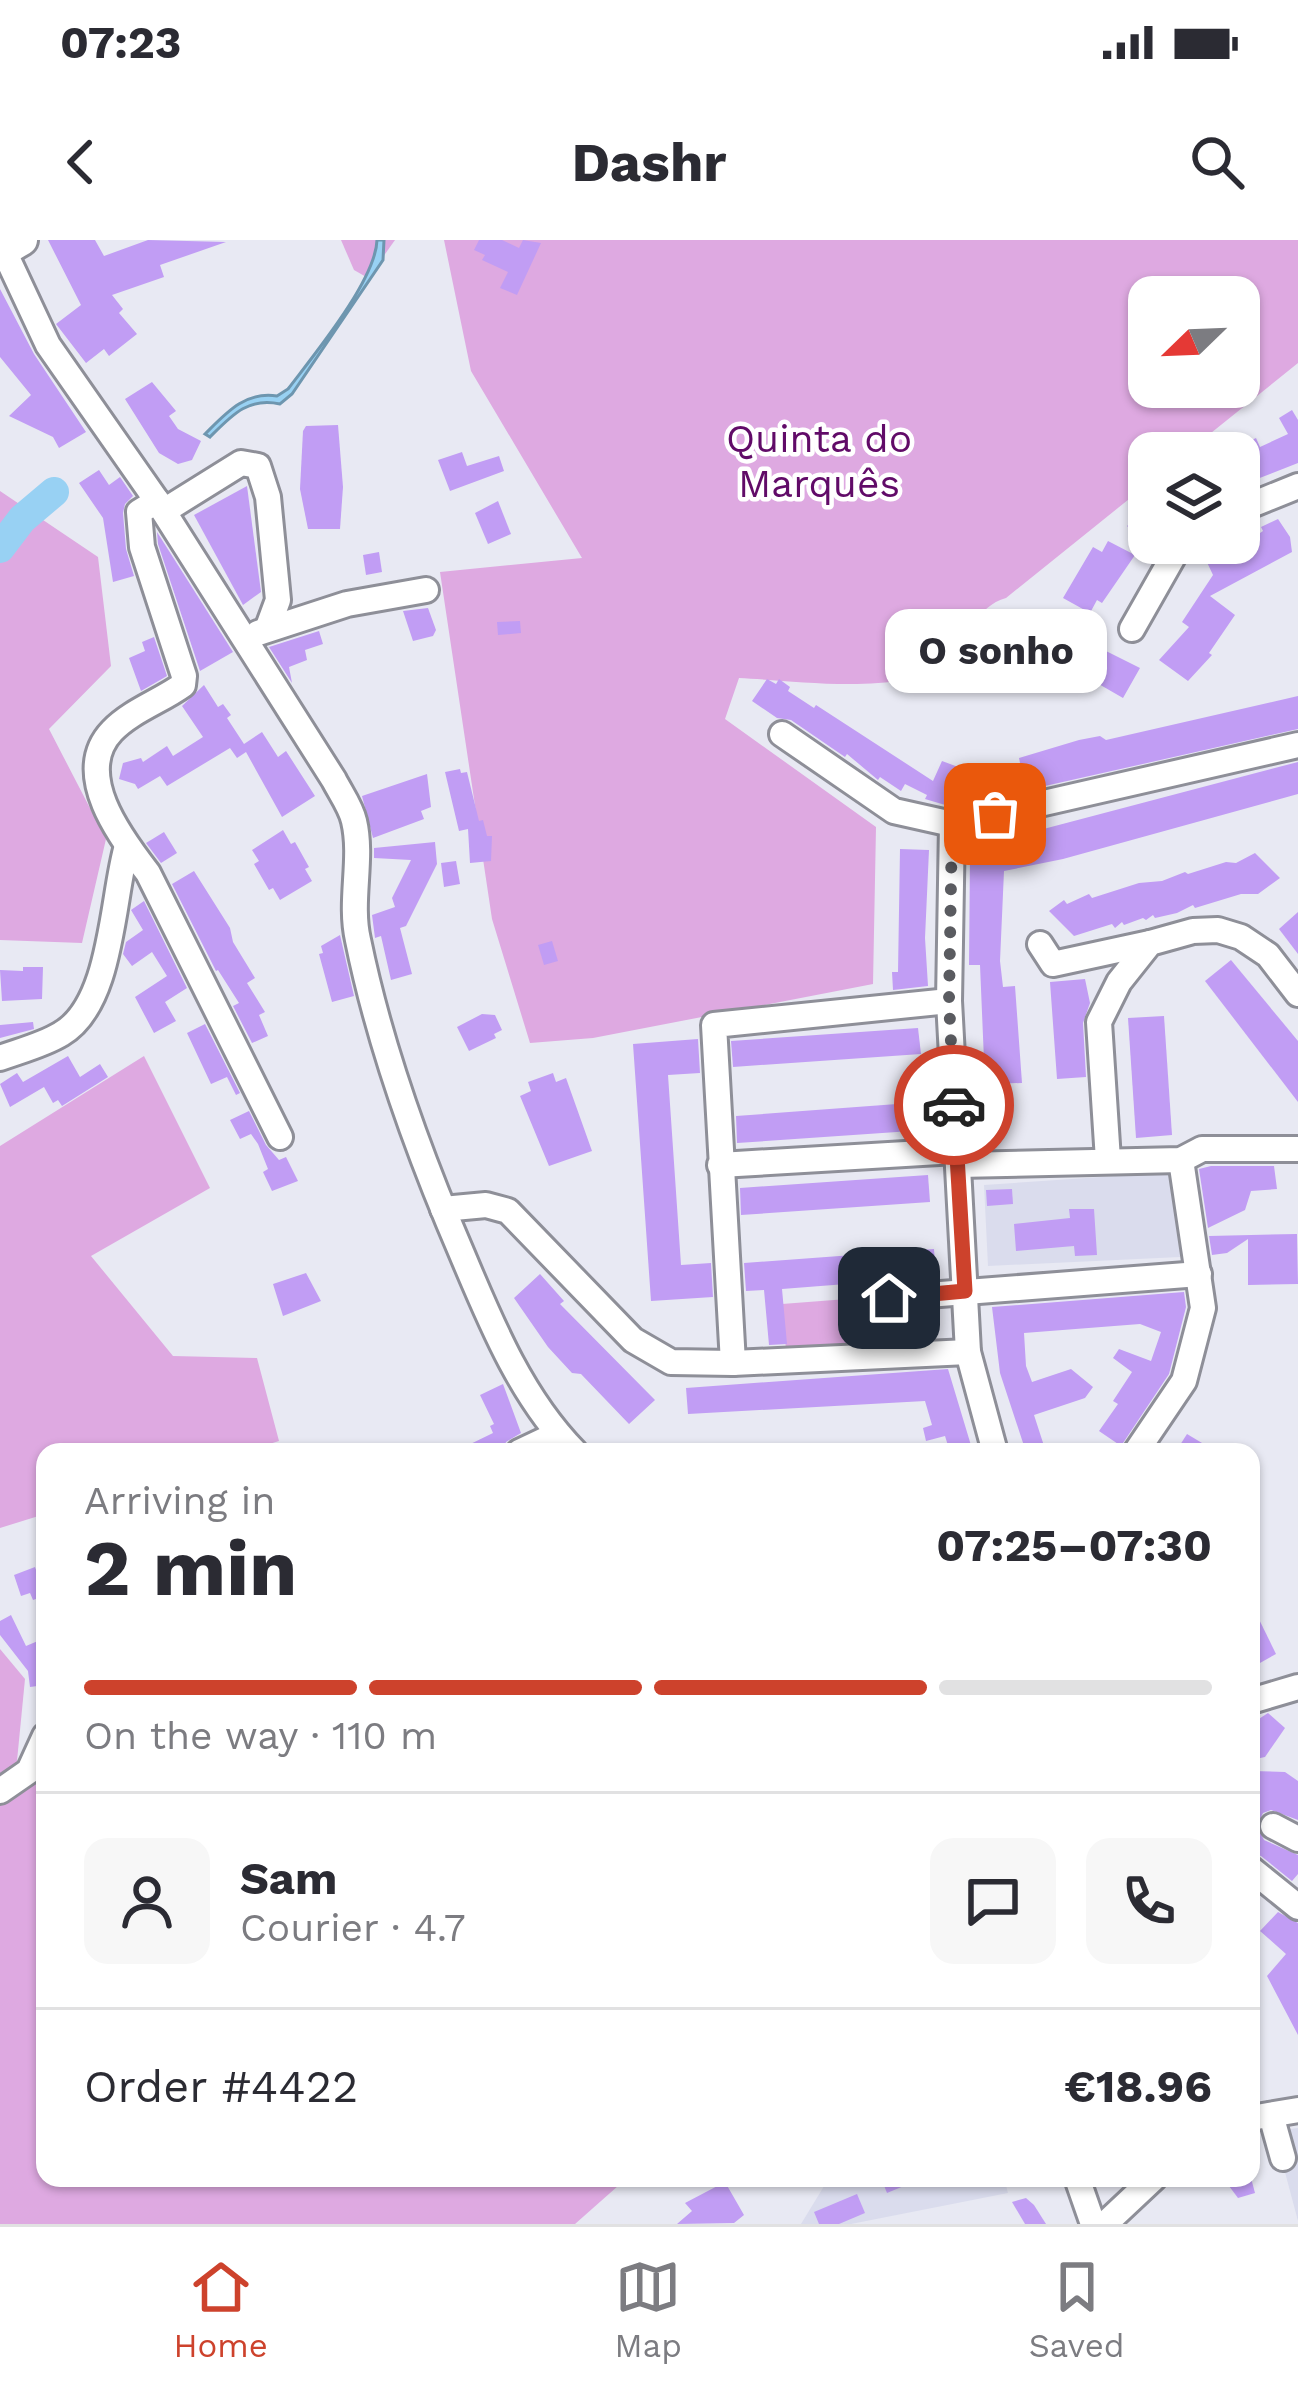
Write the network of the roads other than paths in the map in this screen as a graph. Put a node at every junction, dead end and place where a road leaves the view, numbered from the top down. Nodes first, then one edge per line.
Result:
1 (9, 248) edge
2 (1298, 486) edge
3 (1260, 501) edge
4 (160, 506) junction
5 (1169, 564) edge
6 (426, 590) dead end
7 (1132, 629) dead end
8 (257, 634) junction
9 (782, 734) dead end
10 (1298, 745) edge
11 (952, 824) junction
12 (127, 846) junction
13 (1150, 943) junction
14 (1040, 944) dead end
15 (1298, 994) edge
16 (949, 1001) junction
17 (0, 1058) edge
18 (280, 1137) dead end
19 (1298, 1149) edge
20 (957, 1158) junction
21 (1108, 1160) junction
22 (1181, 1160) junction
23 (720, 1165) junction
24 (443, 1209) junction
25 (1198, 1274) junction
26 (965, 1291) junction
27 (968, 1352) junction
28 (894, 1355) junction
29 (733, 1363) junction
30 (566, 1443) edge
31 (993, 1443) edge
32 (1142, 1443) edge
33 (1298, 1687) edge
34 (1260, 1699) edge
35 (36, 1756) edge
36 (0, 1791) edge
37 (1273, 1826) dead end
38 (1298, 1839) edge
39 (1260, 1875) edge
40 (1294, 1897) edge
41 (1298, 2110) edge
42 (1261, 2116) edge
43 (1283, 2158) dead end
44 (1081, 2187) edge
45 (1144, 2187) edge
46 (1093, 2224) edge
47 (1105, 2224) edge

1 - 4 street
2 - 3 street
4 - 8 street
4 - 8 street
4 - 12 street
5 - 7 street
6 - 8 street
8 - 24 street
9 - 11 street
10 - 11 street
11 - 16 street
12 - 17 street
12 - 18 street
13 - 14 street
13 - 15 street
13 - 21 street
16 - 20 street
16 - 23 street
19 - 22 street
20 - 21 street
20 - 23 street
20 - 26 street
21 - 22 street
22 - 25 street
23 - 29 street
24 - 29 street
24 - 30 street
25 - 26 street
25 - 32 street
26 - 27 street
26 - 28 street
27 - 28 street
27 - 31 street
28 - 29 street
33 - 34 street
35 - 36 street
37 - 38 street
39 - 40 street
41 - 42 street
42 - 43 street
44 - 46 street
45 - 47 street

